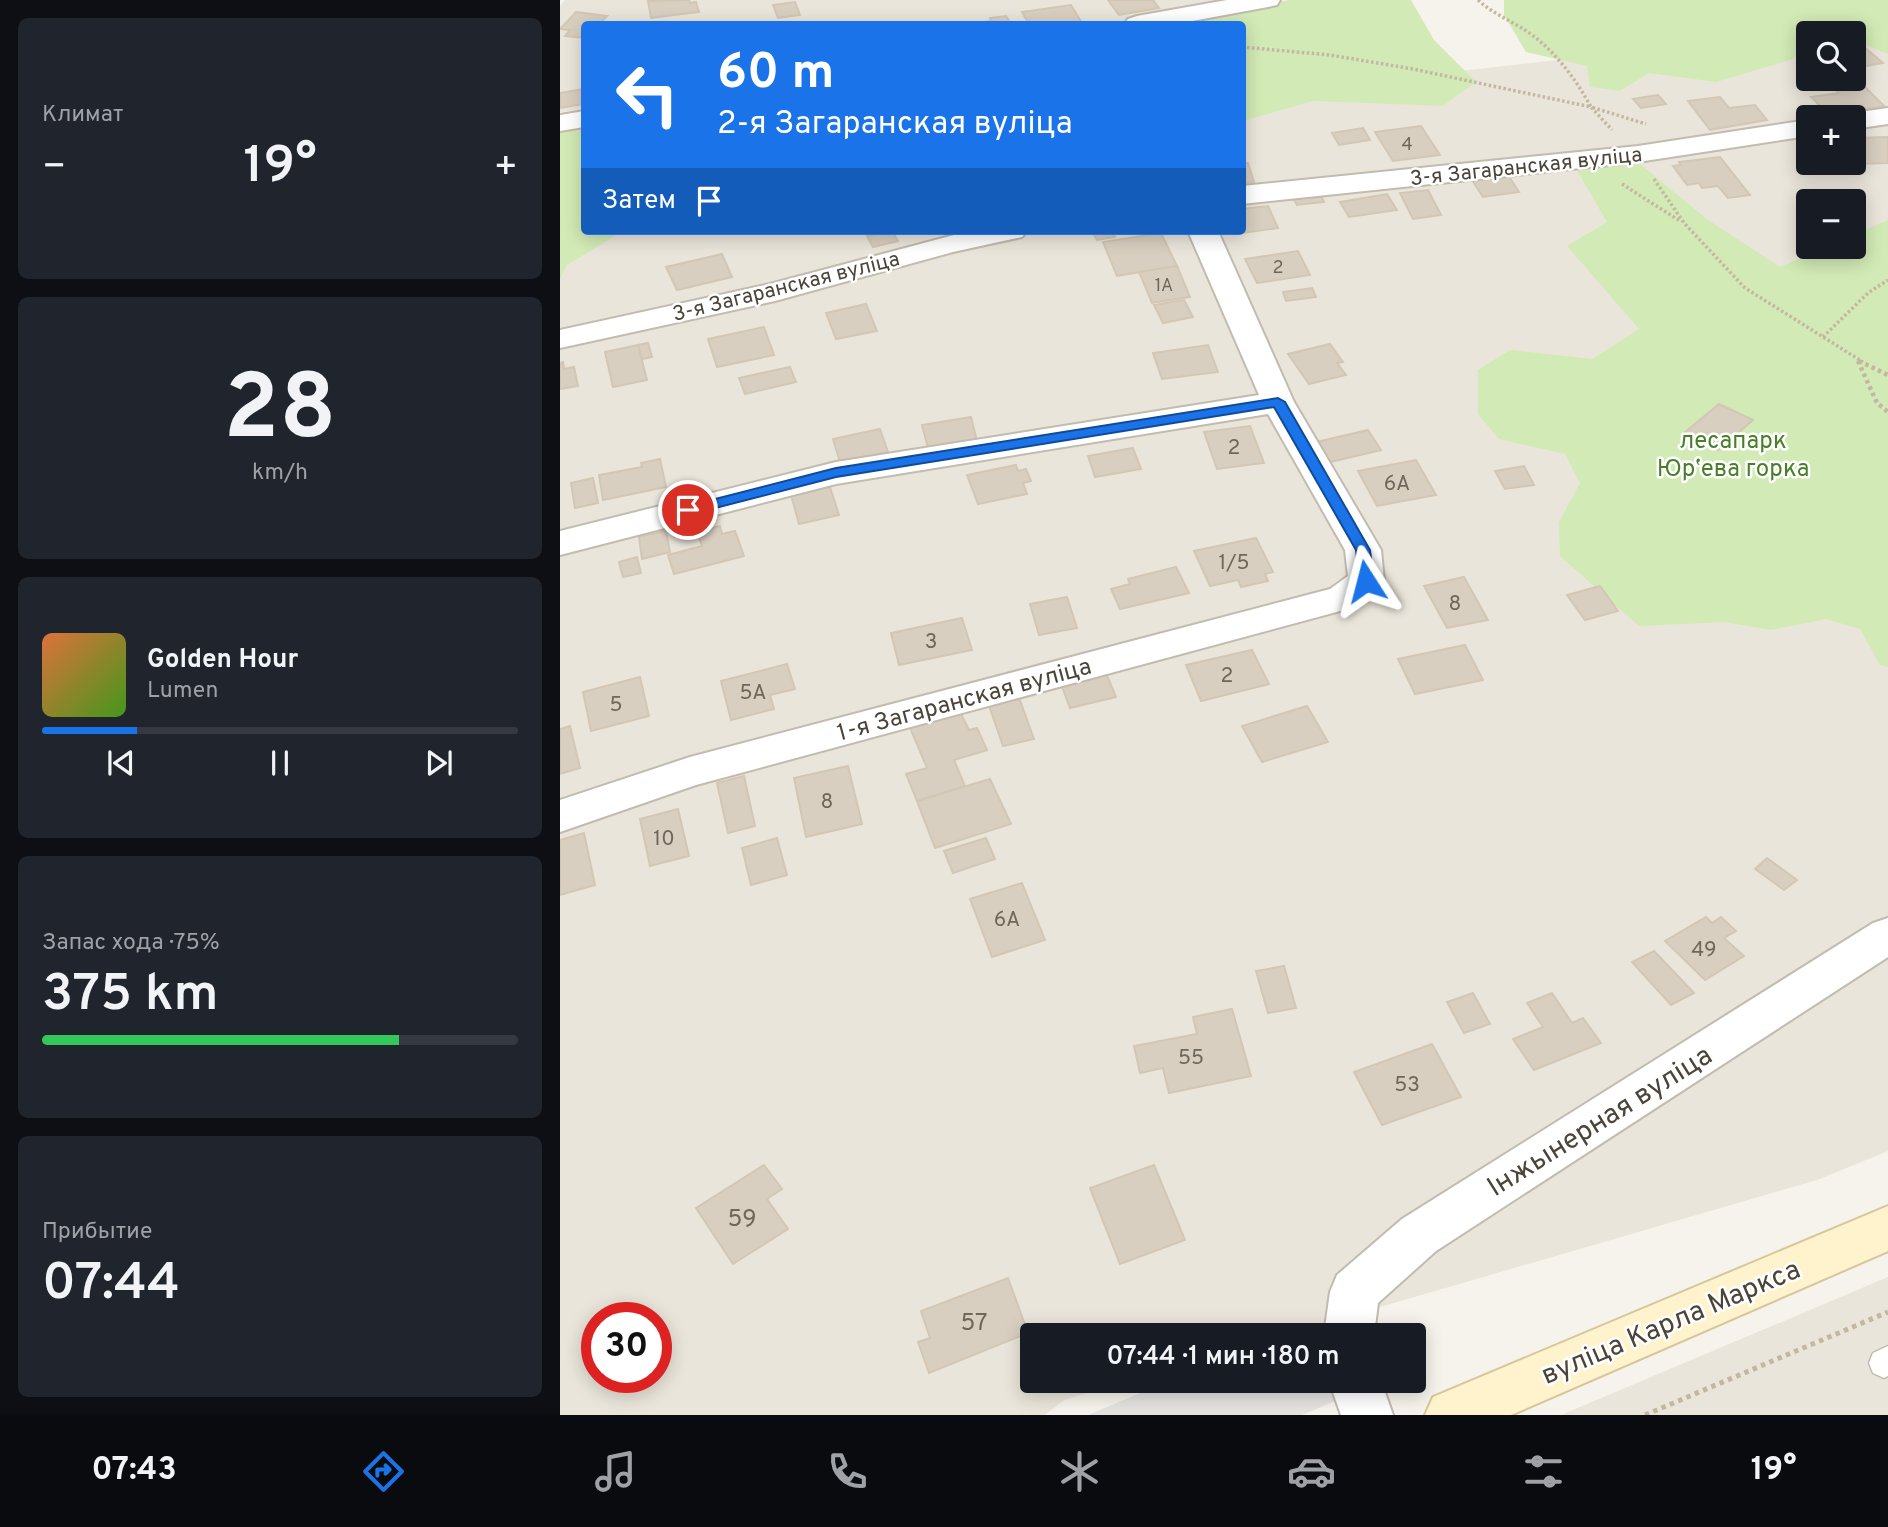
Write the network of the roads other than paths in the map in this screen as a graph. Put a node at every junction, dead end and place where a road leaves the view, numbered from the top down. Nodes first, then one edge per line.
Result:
1 (1268, 0) edge
2 (1153, 21) edge
3 (1888, 116) edge
4 (581, 119) edge
5 (1866, 119) edge
6 (560, 123) edge
7 (1796, 130) edge
8 (1246, 195) edge
9 (993, 235) edge
10 (1205, 235) edge
11 (560, 339) edge
12 (1278, 402) junction
13 (560, 543) edge
14 (560, 816) edge
15 (1888, 935) edge
16 (1888, 1228) edge
17 (1351, 1323) edge
18 (1359, 1393) edge
19 (1367, 1415) edge
20 (1453, 1415) edge

1 - 2 street
3 - 5 street
4 - 6 street
7 - 8 street, 3-я Загаранская вуліца
9 - 11 street, 3-я Загаранская вуліца
10 - 12 street
12 - 13 street
12 - 14 street, 1-я Загаранская вуліца
15 - 17 street, Інжынерная вуліца
16 - 20 main road, вуліца Карла Маркса
18 - 19 street

